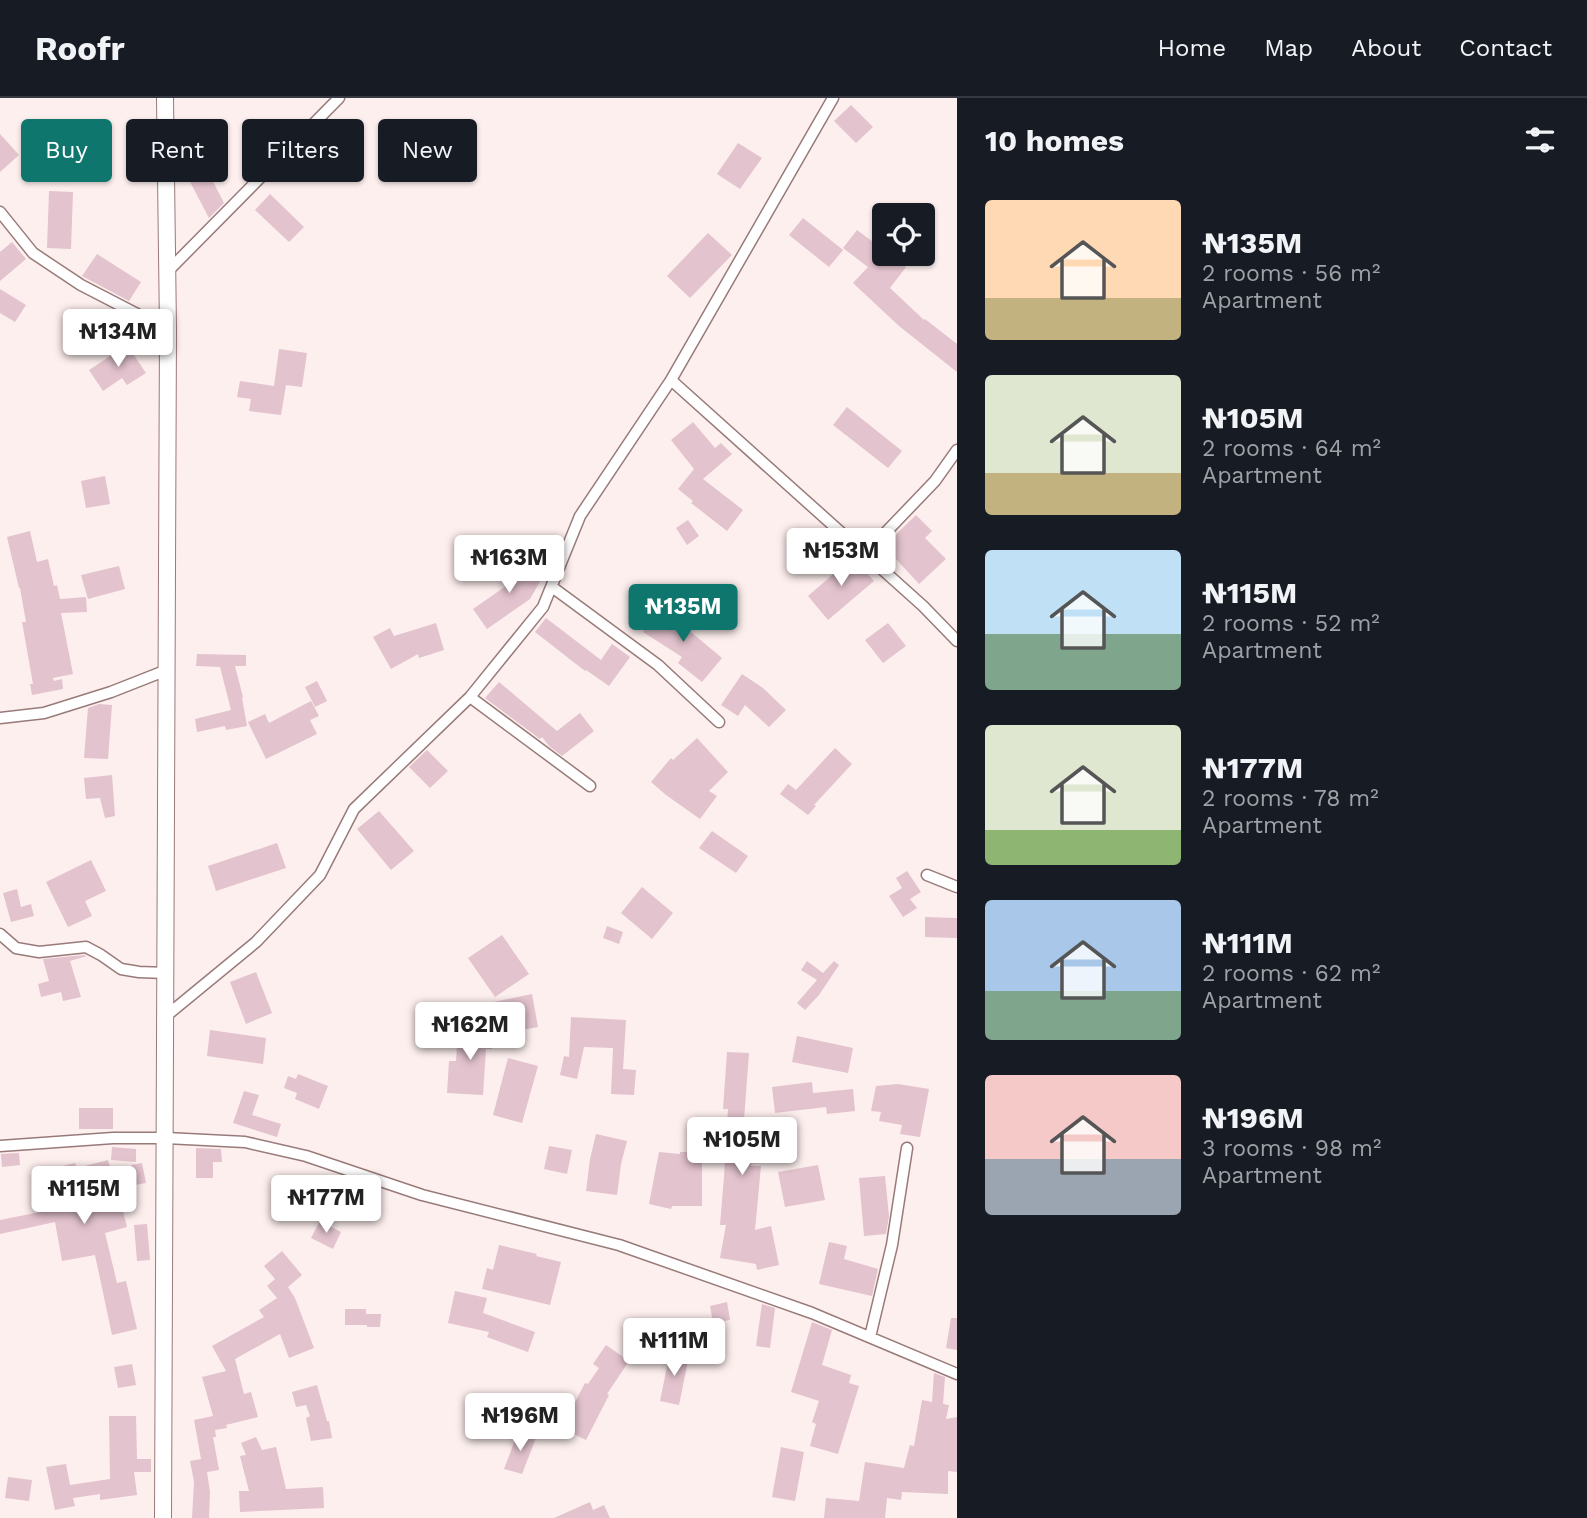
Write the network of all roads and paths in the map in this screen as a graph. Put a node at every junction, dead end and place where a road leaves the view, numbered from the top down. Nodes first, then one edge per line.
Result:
1 (165, 98) edge
2 (339, 98) edge
3 (832, 98) edge
4 (0, 212) edge
5 (167, 271) junction
6 (168, 330) junction
7 (671, 380) junction
8 (957, 450) edge
9 (865, 554) junction
10 (552, 587) junction
11 (957, 641) edge
12 (167, 670) junction
13 (470, 697) junction
14 (0, 718) edge
15 (719, 722) dead end
16 (590, 786) dead end
17 (928, 875) dead end
18 (957, 887) edge
19 (0, 934) edge
20 (166, 973) junction
21 (166, 1016) junction
22 (166, 1138) junction
23 (0, 1146) edge
24 (908, 1148) dead end
25 (870, 1337) junction
26 (957, 1374) edge
27 (163, 1518) edge

1 - 5 main road
2 - 5 street
3 - 7 street
4 - 6 street
5 - 6 main road
6 - 12 main road
7 - 9 street
7 - 10 street
8 - 9 street
9 - 11 street
10 - 13 street
10 - 15 street
12 - 14 street
12 - 20 main road
13 - 16 street
13 - 21 street
17 - 18 street
19 - 20 street
20 - 21 main road
21 - 22 main road
22 - 23 street
22 - 25 street
22 - 27 main road
24 - 25 street
25 - 26 street

